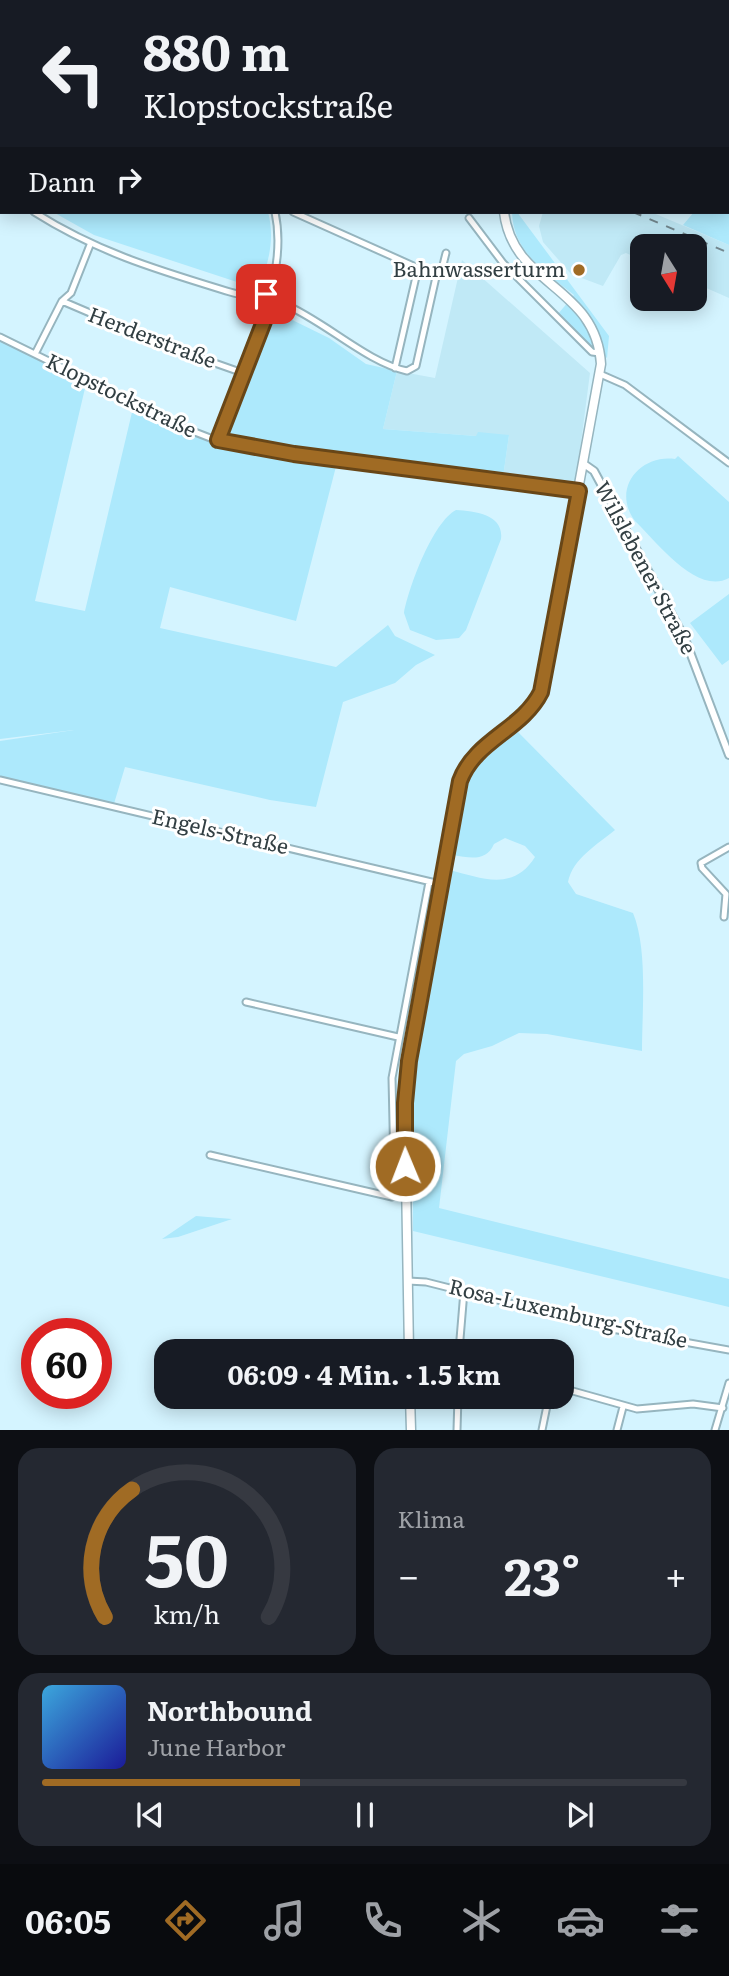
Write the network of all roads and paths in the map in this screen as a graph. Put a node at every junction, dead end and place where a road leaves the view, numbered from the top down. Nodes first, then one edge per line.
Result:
1 (37, 214) edge
2 (275, 214) edge
3 (297, 214) edge
4 (505, 214) edge
5 (470, 218) dead end
6 (90, 245) junction
7 (446, 253) dead end
8 (262, 298) junction
9 (62, 301) junction
10 (0, 337) edge
11 (600, 353) junction
12 (35, 354) junction
13 (395, 368) junction
14 (243, 373) junction
15 (600, 374) junction
16 (218, 440) junction
17 (729, 463) edge
18 (584, 464) junction
19 (579, 491) junction
20 (729, 755) edge
21 (0, 780) edge
22 (729, 847) edge
23 (429, 882) junction
24 (440, 884) junction
25 (724, 917) dead end
26 (246, 1002) dead end
27 (398, 1037) junction
28 (210, 1155) dead end
29 (405, 1166) junction
30 (394, 1167) junction
31 (408, 1281) junction
32 (464, 1291) junction
33 (409, 1339) edge
34 (460, 1339) edge
35 (729, 1350) edge
36 (729, 1383) edge
37 (574, 1392) edge
38 (623, 1407) junction
39 (723, 1408) junction
40 (410, 1409) edge
41 (458, 1409) edge
42 (546, 1409) edge
43 (411, 1430) edge
44 (457, 1430) edge
45 (542, 1430) edge
46 (617, 1430) edge
47 (715, 1430) edge

1 - 6 street
2 - 8 street
3 - 13 street
4 - 11 main road
5 - 11 street
6 - 8 street
6 - 9 street
7 - 13 street
8 - 13 street
8 - 14 street
9 - 12 street
9 - 14 street, Herderstraße
10 - 12 street, Klopstockstraße
11 - 15 main road
12 - 16 street, Klopstockstraße
14 - 16 street
15 - 17 street
15 - 18 main road
16 - 19 street, Klopstockstraße
18 - 19 main road
18 - 20 street, Wilslebener Straße
19 - 24 main road
21 - 23 street, Engels-Straße
22 - 25 street
23 - 24 street, Engels-Straße
23 - 27 street
24 - 29 main road
26 - 27 street
27 - 30 street
28 - 30 street
29 - 30 street
29 - 31 main road
31 - 32 street, Rosa-Luxemburg-Straße
31 - 33 main road
32 - 34 street
32 - 35 street, Rosa-Luxemburg-Straße
36 - 39 street
37 - 38 street
38 - 39 street
38 - 46 street
39 - 47 street
40 - 43 main road
41 - 44 street
42 - 45 street

